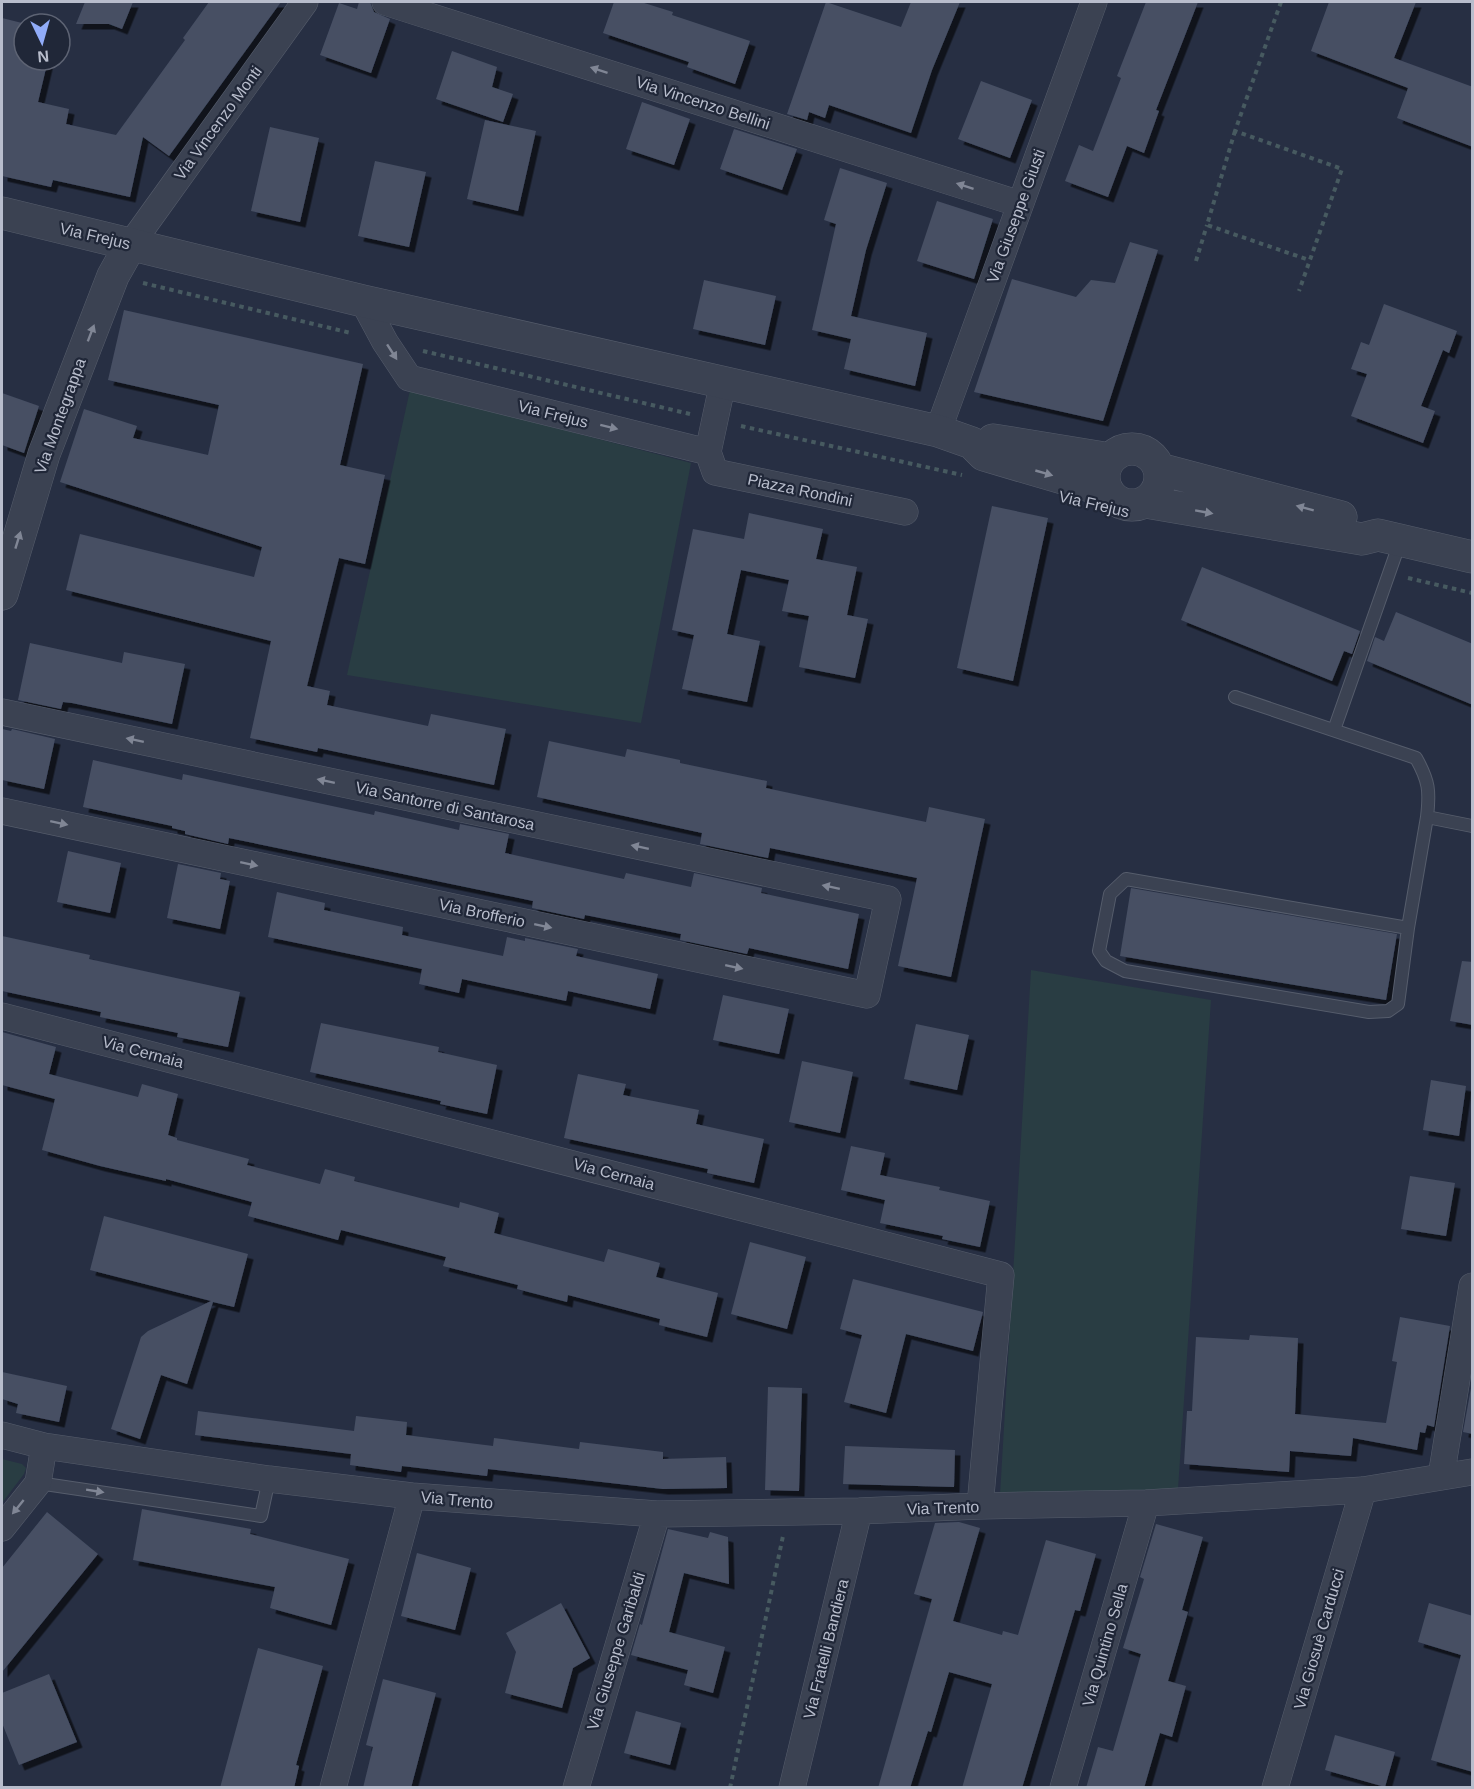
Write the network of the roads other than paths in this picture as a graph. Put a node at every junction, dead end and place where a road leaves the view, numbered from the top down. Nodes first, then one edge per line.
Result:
1 (305, 2) edge
2 (385, 2) edge
3 (1094, 2) edge
4 (1020, 204) junction
5 (2, 213) edge
6 (131, 244) junction
7 (363, 301) junction
8 (723, 382) junction
9 (938, 431) junction
10 (972, 443) junction
11 (708, 452) junction
12 (1110, 459) junction
13 (1159, 469) junction
14 (1107, 491) junction
15 (1146, 502) junction
16 (905, 512) dead end
17 (1389, 537) junction
18 (1473, 557) edge
19 (2, 594) edge
20 (1234, 697) dead end
21 (2, 712) edge
22 (1334, 730) junction
23 (2, 811) edge
24 (1427, 817) junction
25 (1473, 826) edge
26 (888, 899) joint
27 (1408, 928) junction
28 (2, 1016) edge
29 (1473, 1286) edge
30 (2, 1435) edge
31 (44, 1446) junction
32 (1473, 1472) edge
33 (1441, 1477) junction
34 (269, 1479) junction
35 (38, 1483) junction
36 (1363, 1490) junction
37 (412, 1496) junction
38 (1146, 1503) junction
39 (980, 1506) junction
40 (859, 1511) junction
41 (657, 1514) junction
42 (2, 1528) edge
43 (333, 1788) edge
44 (576, 1788) edge
45 (792, 1788) edge
46 (1063, 1788) edge
47 (1275, 1788) edge

1 - 6 street, Via Vincenzo Monti
4 -> 2 street, Via Vincenzo Bellini
3 - 4 street, Via Giuseppe Giusti
4 - 9 street, Via Giuseppe Giusti
5 - 6 street, Via Frejus
6 - 7 street, Via Frejus
19 -> 6 street, Via Montegrappa
7 - 8 street, Via Frejus
7 -> 11 street, Via Frejus
8 - 9 street, Via Frejus
8 - 11 street
9 - 10 street, Via Frejus
10 - 12 street, Via Frejus
10 -> 14 street, Via Frejus
11 - 16 street, Piazza Rondini
12 - 13 street
12 - 14 street
13 - 15 street
17 -> 13 street, Via Frejus
14 - 15 street
15 -> 17 street, Via Frejus
17 - 18 street, Via Frejus
17 - 22 lane
20 - 22 lane
26 -> 21 street, Via Santorre di Santarosa
22 - 24 lane
23 -> 26 street, Via Brofferio
24 - 25 lane
24 - 27 lane
27 - 27 lane
28 - 39 street, Via Cernaia
29 - 33 street
30 - 31 street, Via Trento
31 - 34 street, Via Trento
31 - 35 street
32 - 33 street, Via Trento
33 - 36 street, Via Trento
35 -> 34 lane
34 - 37 street, Via Trento
35 -> 42 street
36 - 38 street, Via Trento
36 - 47 street, Via Giosuè Carducci
37 - 41 street, Via Trento
37 - 43 street, Via Trento
38 - 39 street, Via Trento
38 - 46 street, Via Quintino Sella
39 - 40 street, Via Trento
40 - 41 street, Via Trento
40 - 45 street, Via Fratelli Bandiera
41 - 44 street, Via Giuseppe Garibaldi

